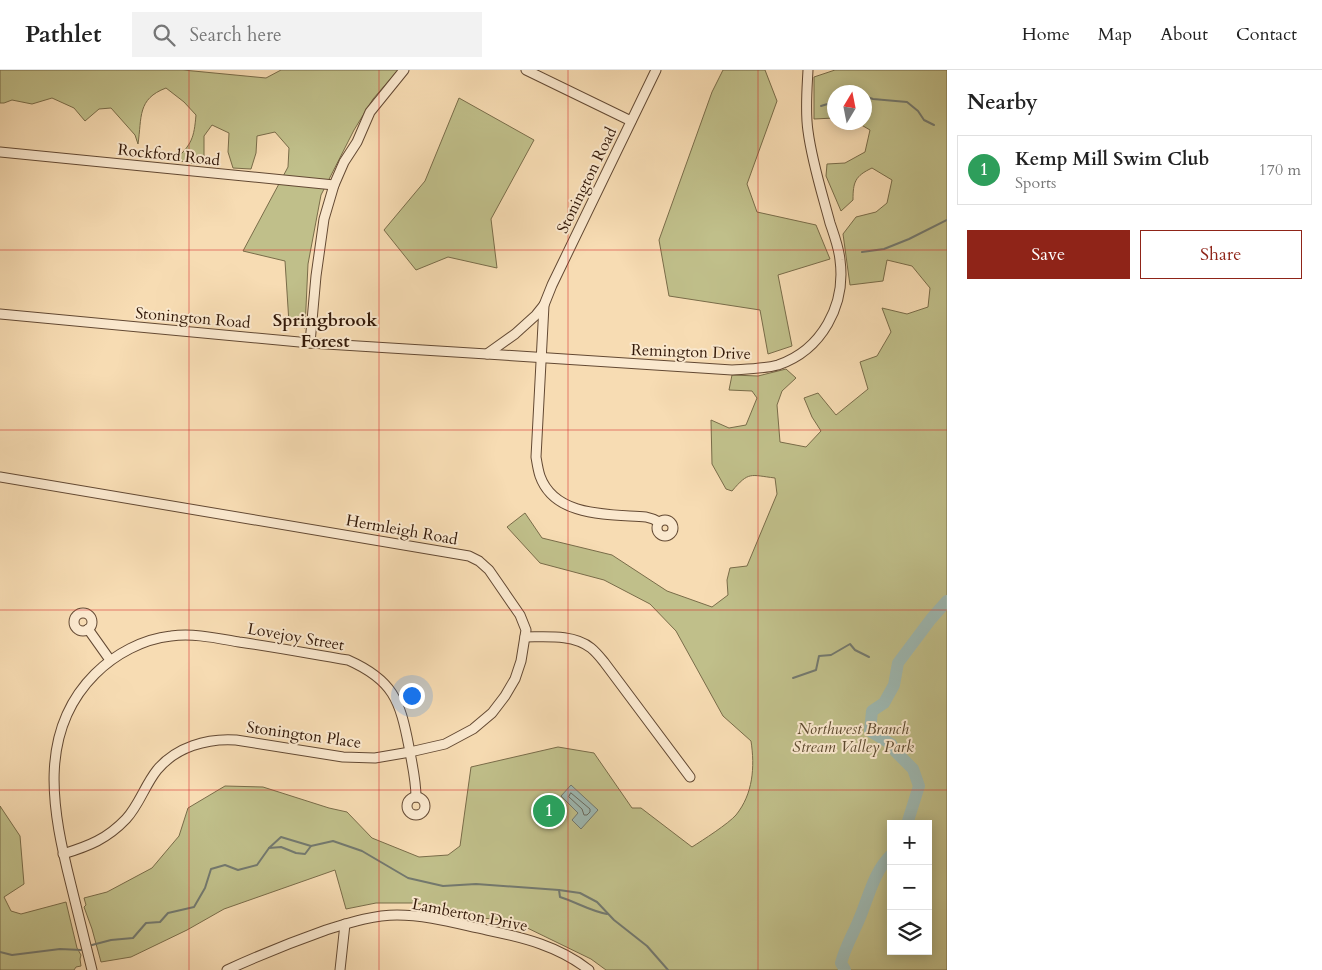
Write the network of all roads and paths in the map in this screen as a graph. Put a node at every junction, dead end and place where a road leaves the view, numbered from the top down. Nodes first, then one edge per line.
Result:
1 (404, 70) edge
2 (526, 70) edge
3 (656, 70) edge
4 (808, 70) edge
5 (631, 121) junction
6 (0, 152) edge
7 (334, 185) junction
8 (544, 305) junction
9 (0, 314) edge
10 (310, 343) junction
11 (487, 354) junction
12 (540, 358) junction
13 (0, 477) edge
14 (659, 522) dead end
15 (88, 629) dead end
16 (525, 637) junction
17 (110, 660) junction
18 (410, 752) junction
19 (690, 777) dead end
20 (416, 797) dead end
21 (63, 854) junction
22 (345, 924) junction
23 (92, 970) edge
24 (227, 970) edge
25 (340, 970) edge
26 (589, 970) edge

1 - 7 street
2 - 5 street
3 - 5 street, Stonington Road
4 - 12 street, Remington Drive
5 - 8 street, Stonington Road
6 - 7 street, Rockford Road
7 - 10 street
8 - 11 street, Stonington Road
8 - 12 street, Stonington Road
9 - 10 street, Stonington Road
10 - 11 street, Stonington Road
11 - 12 street, Remington Drive
12 - 14 street, Stonington Road
13 - 16 street, Hermleigh Road
15 - 17 street
16 - 18 street, Stonington Place
16 - 19 street
17 - 18 street, Lovejoy Street
17 - 21 street, Lovejoy Street
18 - 20 street, Lovejoy Street
18 - 21 street, Stonington Place
21 - 23 street, Lovejoy Street
22 - 24 street, Lamberton Drive
22 - 25 street
22 - 26 street, Lamberton Drive

